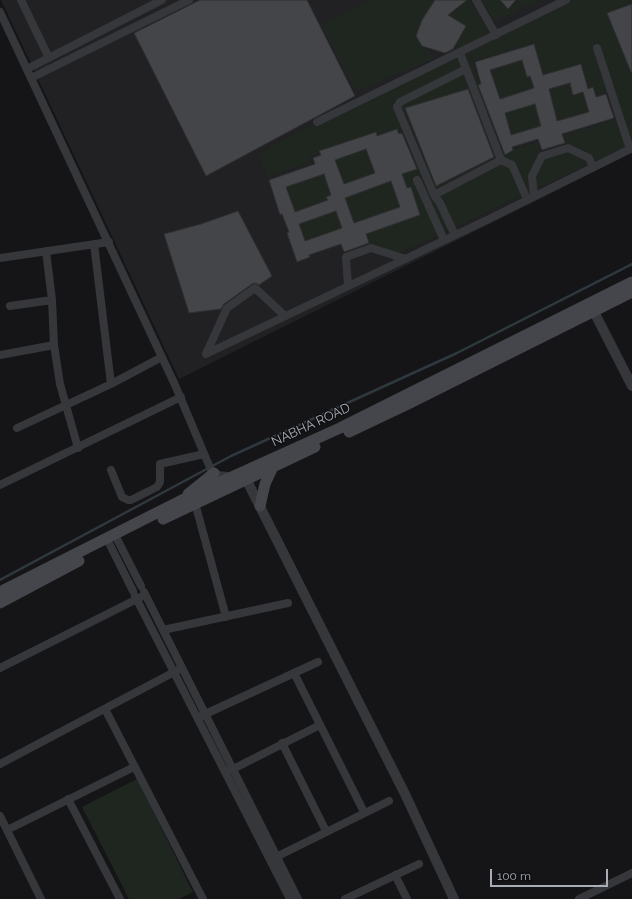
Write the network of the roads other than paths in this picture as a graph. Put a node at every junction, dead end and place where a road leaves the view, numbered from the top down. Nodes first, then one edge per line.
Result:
1 (20, 0) edge
2 (162, 0) edge
3 (189, 0) edge
4 (476, 0) edge
5 (566, 0) edge
6 (0, 12) edge
7 (496, 35) junction
8 (597, 48) dead end
9 (460, 53) junction
10 (49, 58) junction
11 (27, 69) junction
12 (466, 69) junction
13 (32, 78) junction
14 (317, 122) dead end
15 (631, 148) edge
16 (501, 160) junction
17 (593, 167) junction
18 (417, 180) dead end
19 (434, 195) junction
20 (530, 198) junction
21 (455, 235) junction
22 (444, 240) junction
23 (109, 242) junction
24 (94, 244) junction
25 (46, 251) junction
26 (0, 258) edge
27 (406, 259) junction
28 (632, 282) edge
29 (348, 286) junction
30 (632, 292) edge
31 (52, 300) junction
32 (10, 306) dead end
33 (591, 307) junction
34 (285, 316) junction
35 (54, 345) junction
36 (0, 354) edge
37 (162, 356) junction
38 (111, 384) junction
39 (632, 386) edge
40 (181, 398) junction
41 (65, 405) junction
42 (387, 409) junction
43 (17, 428) dead end
44 (78, 448) junction
45 (204, 454) junction
46 (273, 467) junction
47 (111, 470) dead end
48 (211, 470) junction
49 (244, 476) junction
50 (231, 481) junction
51 (0, 484) edge
52 (190, 501) junction
53 (260, 506) junction
54 (113, 540) junction
55 (143, 591) junction
56 (0, 592) edge
57 (135, 595) junction
58 (0, 603) edge
59 (288, 603) dead end
60 (226, 617) junction
61 (163, 630) junction
62 (318, 662) dead end
63 (0, 668) edge
64 (182, 668) junction
65 (294, 672) junction
66 (173, 673) junction
67 (105, 709) junction
68 (205, 714) junction
69 (196, 718) junction
70 (320, 725) junction
71 (282, 743) junction
72 (0, 764) edge
73 (134, 767) junction
74 (234, 769) junction
75 (225, 774) junction
76 (68, 799) junction
77 (389, 801) dead end
78 (364, 812) junction
79 (0, 816) edge
80 (7, 830) junction
81 (326, 831) junction
82 (273, 858) junction
83 (419, 864) dead end
84 (632, 873) edge
85 (395, 875) junction
86 (202, 897) edge
87 (41, 899) edge
88 (120, 899) edge
89 (192, 899) edge
90 (290, 899) edge
91 (298, 899) edge
92 (345, 899) edge
93 (408, 899) edge
94 (454, 899) edge
95 (579, 899) edge

1 - 10 street
2 - 10 street
3 - 13 street
4 - 7 street
5 - 7 street
6 - 11 street
7 - 9 street
8 - 15 street
9 - 12 street
9 - 14 street
10 - 11 street
11 - 13 street
12 - 16 street
12 - 19 street
13 - 23 street
15 - 17 street
16 - 19 street
16 - 20 street
17 - 20 street
17 - 20 street
18 - 22 street
19 - 21 street
20 - 21 street
21 - 22 street
22 - 27 street
23 - 24 street
23 - 37 street
24 - 25 street
24 - 38 street
25 - 26 street
25 - 31 street
27 - 29 street
27 - 29 street
28 - 33 main road, NABHA ROAD
29 - 34 street
30 - 33 main road, NABHA ROAD
31 - 32 street
31 - 35 street
33 - 39 street
33 - 42 main road, NABHA ROAD
34 - 34 street
35 - 36 street
35 - 41 street
37 - 38 street
37 - 40 street
38 - 41 street
40 - 44 street
40 - 45 street
41 - 43 street
41 - 44 street
42 - 46 main road, NABHA ROAD
42 - 49 main road, NABHA ROAD
44 - 51 street
45 - 47 street
45 - 48 street
46 - 49 main road, NABHA ROAD
46 - 53 main road
48 - 50 street
48 - 52 main road
49 - 50 main road, NABHA ROAD
49 - 53 street
50 - 52 main road, NABHA ROAD
52 - 54 main road, NABHA ROAD
52 - 60 street
53 - 94 street
54 - 55 street
54 - 56 main road, NABHA ROAD
54 - 57 street
54 - 58 main road, NABHA ROAD
55 - 57 street
55 - 61 street
57 - 63 street
57 - 66 street
59 - 60 street
60 - 61 street
61 - 64 street
62 - 65 street
64 - 66 street
64 - 68 street
65 - 68 street
65 - 70 street
66 - 67 street
66 - 69 street
67 - 72 street
67 - 73 street
68 - 69 street
68 - 74 street
69 - 75 street
70 - 71 street
70 - 78 street
71 - 74 street
71 - 81 street
73 - 76 street
73 - 86 street
74 - 75 street
74 - 82 street
75 - 82 street
76 - 80 street
76 - 88 street
77 - 78 street
78 - 81 street
79 - 80 street
80 - 87 street
81 - 82 street
82 - 90 street
82 - 91 street
83 - 85 street
84 - 95 street
85 - 92 street
85 - 93 street
86 - 89 street

